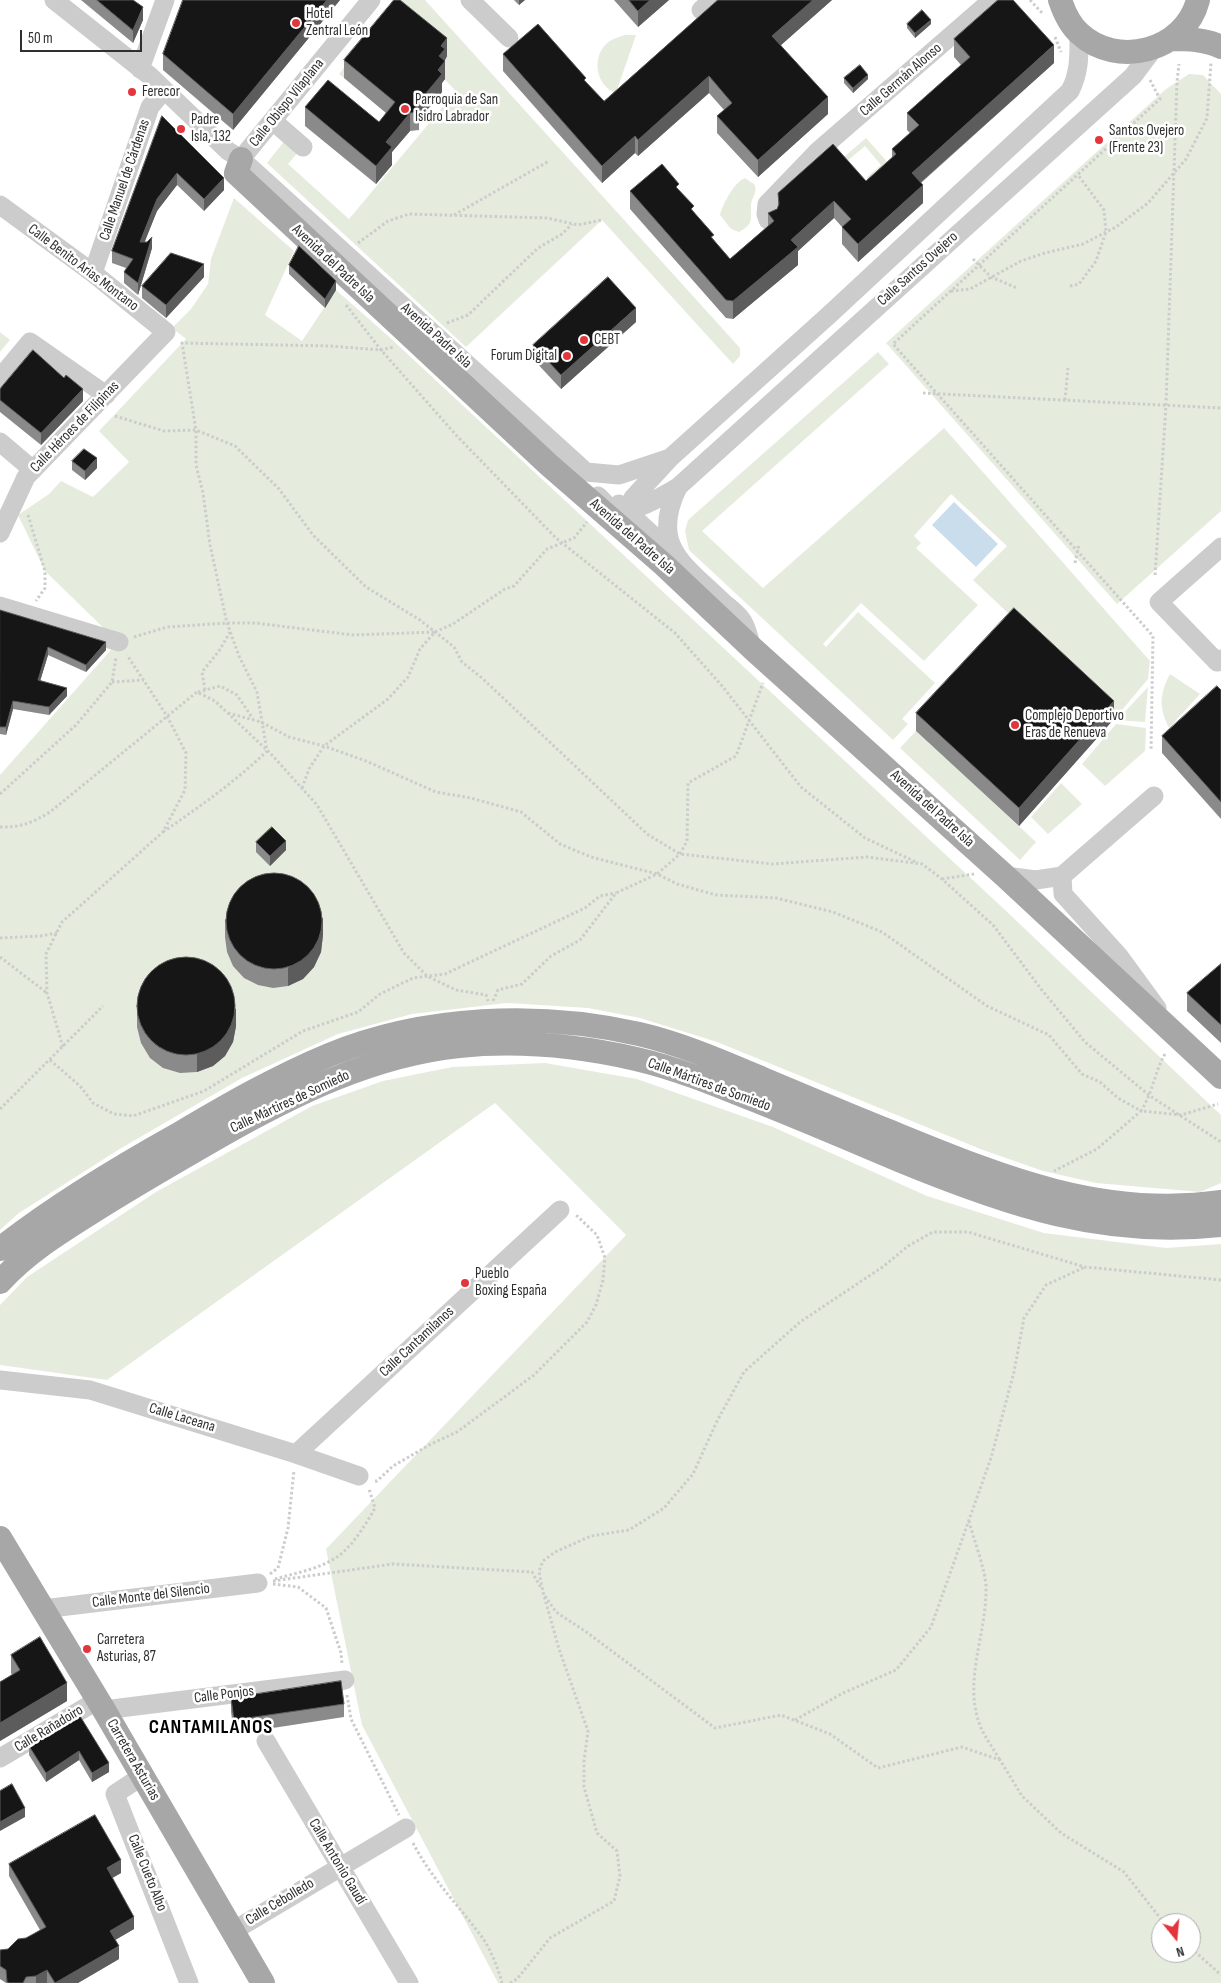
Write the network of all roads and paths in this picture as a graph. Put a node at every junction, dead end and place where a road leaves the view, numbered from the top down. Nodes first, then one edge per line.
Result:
1 (54, 0) edge
2 (165, 0) edge
3 (371, 0) edge
4 (1060, 0) edge
5 (1198, 0) edge
6 (992, 2) edge
7 (476, 4) edge
8 (1079, 33) junction
9 (509, 38) dead end
10 (1162, 44) junction
11 (1216, 54) edge
12 (1179, 64) dead end
13 (140, 69) junction
14 (1150, 80) dead end
15 (164, 90) junction
16 (273, 121) junction
17 (303, 147) dead end
18 (241, 160) junction
19 (549, 161) dead end
20 (1174, 171) junction
21 (1078, 175) junction
22 (0, 205) edge
23 (454, 215) junction
24 (602, 220) dead end
25 (768, 220) edge
26 (573, 224) junction
27 (1106, 232) junction
28 (355, 246) dead end
29 (973, 259) dead end
30 (980, 264) junction
31 (94, 273) junction
32 (991, 277) junction
33 (1070, 286) dead end
34 (1017, 288) dead end
35 (950, 291) junction
36 (342, 299) dead end
37 (441, 325) dead end
38 (166, 332) joint
39 (398, 346) dead end
40 (381, 350) junction
41 (1068, 368) dead end
42 (0, 378) edge
43 (923, 393) dead end
44 (936, 394) junction
45 (106, 395) junction
46 (1065, 400) junction
47 (1166, 405) junction
48 (1221, 408) edge
49 (115, 416) dead end
50 (196, 430) junction
51 (0, 442) edge
52 (670, 458) junction
53 (549, 465) junction
54 (33, 470) junction
55 (591, 473) junction
56 (678, 487) junction
57 (21, 490) junction
58 (626, 510) junction
59 (592, 517) dead end
60 (0, 533) edge
61 (562, 542) junction
62 (1079, 544) dead end
63 (1221, 547) edge
64 (1077, 552) junction
65 (669, 560) junction
66 (1075, 563) dead end
67 (1155, 576) dead end
68 (0, 606) edge
69 (28, 615) junction
70 (228, 623) junction
71 (230, 632) junction
72 (435, 632) junction
73 (118, 642) junction
74 (1221, 658) edge
75 (765, 678) dead end
76 (144, 680) junction
77 (112, 682) junction
78 (205, 690) junction
79 (197, 692) junction
80 (228, 713) junction
81 (168, 716) junction
82 (253, 720) junction
83 (261, 722) junction
84 (750, 722) junction
85 (324, 746) junction
86 (267, 751) junction
87 (1151, 751) dead end
88 (302, 789) junction
89 (0, 794) edge
90 (1154, 796) dead end
91 (0, 828) edge
92 (163, 832) junction
93 (680, 854) junction
94 (922, 864) junction
95 (977, 873) dead end
96 (657, 874) junction
97 (1005, 876) junction
98 (1062, 876) junction
99 (942, 879) junction
100 (616, 893) junction
101 (57, 932) junction
102 (0, 938) edge
103 (0, 957) edge
104 (427, 976) junction
105 (47, 993) junction
106 (104, 1006) dead end
107 (1171, 1044) junction
108 (63, 1047) junction
109 (50, 1060) junction
110 (1221, 1077) edge
111 (1150, 1096) junction
112 (1218, 1104) dead end
113 (0, 1110) edge
114 (1141, 1111) junction
115 (1181, 1115) junction
116 (1221, 1142) edge
117 (1050, 1173) dead end
118 (1221, 1202) edge
119 (560, 1210) joint
120 (1221, 1226) edge
121 (0, 1249) edge
122 (1085, 1266) junction
123 (1221, 1280) edge
124 (0, 1282) edge
125 (0, 1380) edge
126 (296, 1454) junction
127 (359, 1476) junction
128 (969, 1521) junction
129 (0, 1538) edge
130 (0, 1558) edge
131 (20, 1571) junction
132 (258, 1583) junction
133 (543, 1592) junction
134 (44, 1610) junction
135 (345, 1680) junction
136 (101, 1705) junction
137 (795, 1720) junction
138 (266, 1741) dead end
139 (0, 1758) edge
140 (1000, 1760) junction
141 (142, 1776) junction
142 (406, 1828) junction
143 (339, 1867) junction
144 (1156, 1913) edge
145 (233, 1931) junction
146 (1201, 1957) edge
147 (1221, 1968) edge
148 (1216, 1971) junction
149 (1221, 1975) edge
150 (190, 1983) edge
151 (263, 1983) edge
152 (409, 1983) edge
153 (502, 1983) edge
154 (510, 1983) edge

1 - 13 street
2 - 13 street
3 - 16 street, Calle Obispo Vilaplana
4 - 8 main road
5 - 10 main road
6 - 25 street, Calle Germán Alonso
7 - 9 street
8 - 10 main road
8 - 52 street, Calle Santos Ovejero
10 - 11 main road
10 - 56 street, Calle Santos Ovejero
11 - 20 path
12 - 20 path
13 - 15 street
14 - 21 path
15 - 18 street
15 - 31 street, Calle Manuel de Cárdenas
16 - 17 street
16 - 18 street, Calle Obispo Vilaplana
18 - 53 main road, Avenida del Padre Isla
18 - 55 street, Avenida Padre Isla
19 - 23 path
20 - 27 path
20 - 47 path
21 - 27 path
21 - 30 path
22 - 31 street, Calle Benito Arias Montano
23 - 26 path
23 - 28 path
24 - 26 path
26 - 37 path
27 - 32 path
27 - 33 path
29 - 30 path
30 - 32 path
30 - 35 path
31 - 38 street, Calle Benito Arias Montano
32 - 34 path
32 - 35 path
35 - 44 path
36 - 40 path
38 - 45 street, Calle Héroes de Filipinas
39 - 40 path
40 - 50 path
40 - 61 path
41 - 46 path
42 - 45 street
43 - 44 path
44 - 46 path
44 - 64 path
45 - 54 street, Calle Héroes de Filipinas
46 - 47 path
47 - 48 path
47 - 67 path
49 - 50 path
50 - 70 path
50 - 72 path
51 - 54 street
52 - 55 street, Calle Santos Ovejero
52 - 58 street, Calle Santos Ovejero
53 - 58 street
53 - 65 main road, Avenida del Padre Isla
54 - 57 street, Calle Héroes de Filipinas
55 - 58 street, Avenida Padre Isla
56 - 58 street, Calle Santos Ovejero
56 - 65 street, Calle Santos Ovejero
57 - 60 street, Calle Héroes de Filipinas
57 - 69 path
58 - 65 street
59 - 61 path
61 - 72 path
61 - 84 path
62 - 64 path
63 - 74 street
64 - 66 path
64 - 87 path
65 - 97 main road, Avenida del Padre Isla
68 - 69 street
69 - 73 street
70 - 71 path
70 - 72 path
70 - 73 path
71 - 78 path
71 - 83 path
72 - 85 path
72 - 93 path
73 - 76 path
73 - 77 path
75 - 84 path
76 - 77 path
76 - 81 path
77 - 89 path
78 - 79 path
78 - 82 path
79 - 80 path
79 - 81 path
80 - 82 path
80 - 86 path
81 - 91 path
81 - 92 path
82 - 83 path
83 - 85 path
83 - 86 path
84 - 93 path
84 - 94 path
85 - 88 path
85 - 96 path
86 - 88 path
86 - 92 path
88 - 104 path
90 - 98 street
92 - 101 path
93 - 94 path
93 - 96 path
94 - 99 path
95 - 99 path
96 - 100 path
96 - 114 path
97 - 98 street
97 - 107 main road, Avenida del Padre Isla
98 - 107 street
99 - 111 path
100 - 104 path
100 - 104 path
101 - 102 path
101 - 105 path
103 - 105 path
104 - 109 path
105 - 108 path
106 - 108 path
107 - 110 main road, Avenida del Padre Isla
107 - 111 path
108 - 109 path
109 - 113 path
111 - 114 path
111 - 115 path
112 - 115 path
114 - 115 path
114 - 117 path
115 - 116 path
118 - 121 main road, Calle Mártires de Somiedo
119 - 126 street, Calle Cantamilanos
119 - 127 path
120 - 124 main road, Calle Mártires de Somiedo
122 - 123 path
122 - 128 path
122 - 133 path
125 - 126 street, Calle Laceana
126 - 127 street, Calle Laceana
126 - 132 path
127 - 132 path
128 - 137 path
128 - 140 path
129 - 131 main road, Carretera Asturias
130 - 131 main road
131 - 134 main road, Carretera Asturias
132 - 133 path
132 - 134 street, Calle Monte del Silencio
132 - 135 path
133 - 137 path
133 - 154 path
134 - 136 main road, Carretera Asturias
135 - 136 street, Calle Ponjos
135 - 142 path
136 - 139 street, Calle Rañadoiro
136 - 141 main road, Carretera Asturias
137 - 140 path
138 - 143 street, Calle Antonio Gaudí
140 - 144 path
141 - 145 main road, Carretera Asturias
141 - 150 street, Calle Cueto Albo
142 - 143 street, Calle Cebolledo
142 - 153 path
143 - 145 street, Calle Cebolledo
143 - 152 street, Calle Antonio Gaudí
145 - 151 main road, Carretera Asturias
146 - 148 path
147 - 148 path
148 - 149 path

